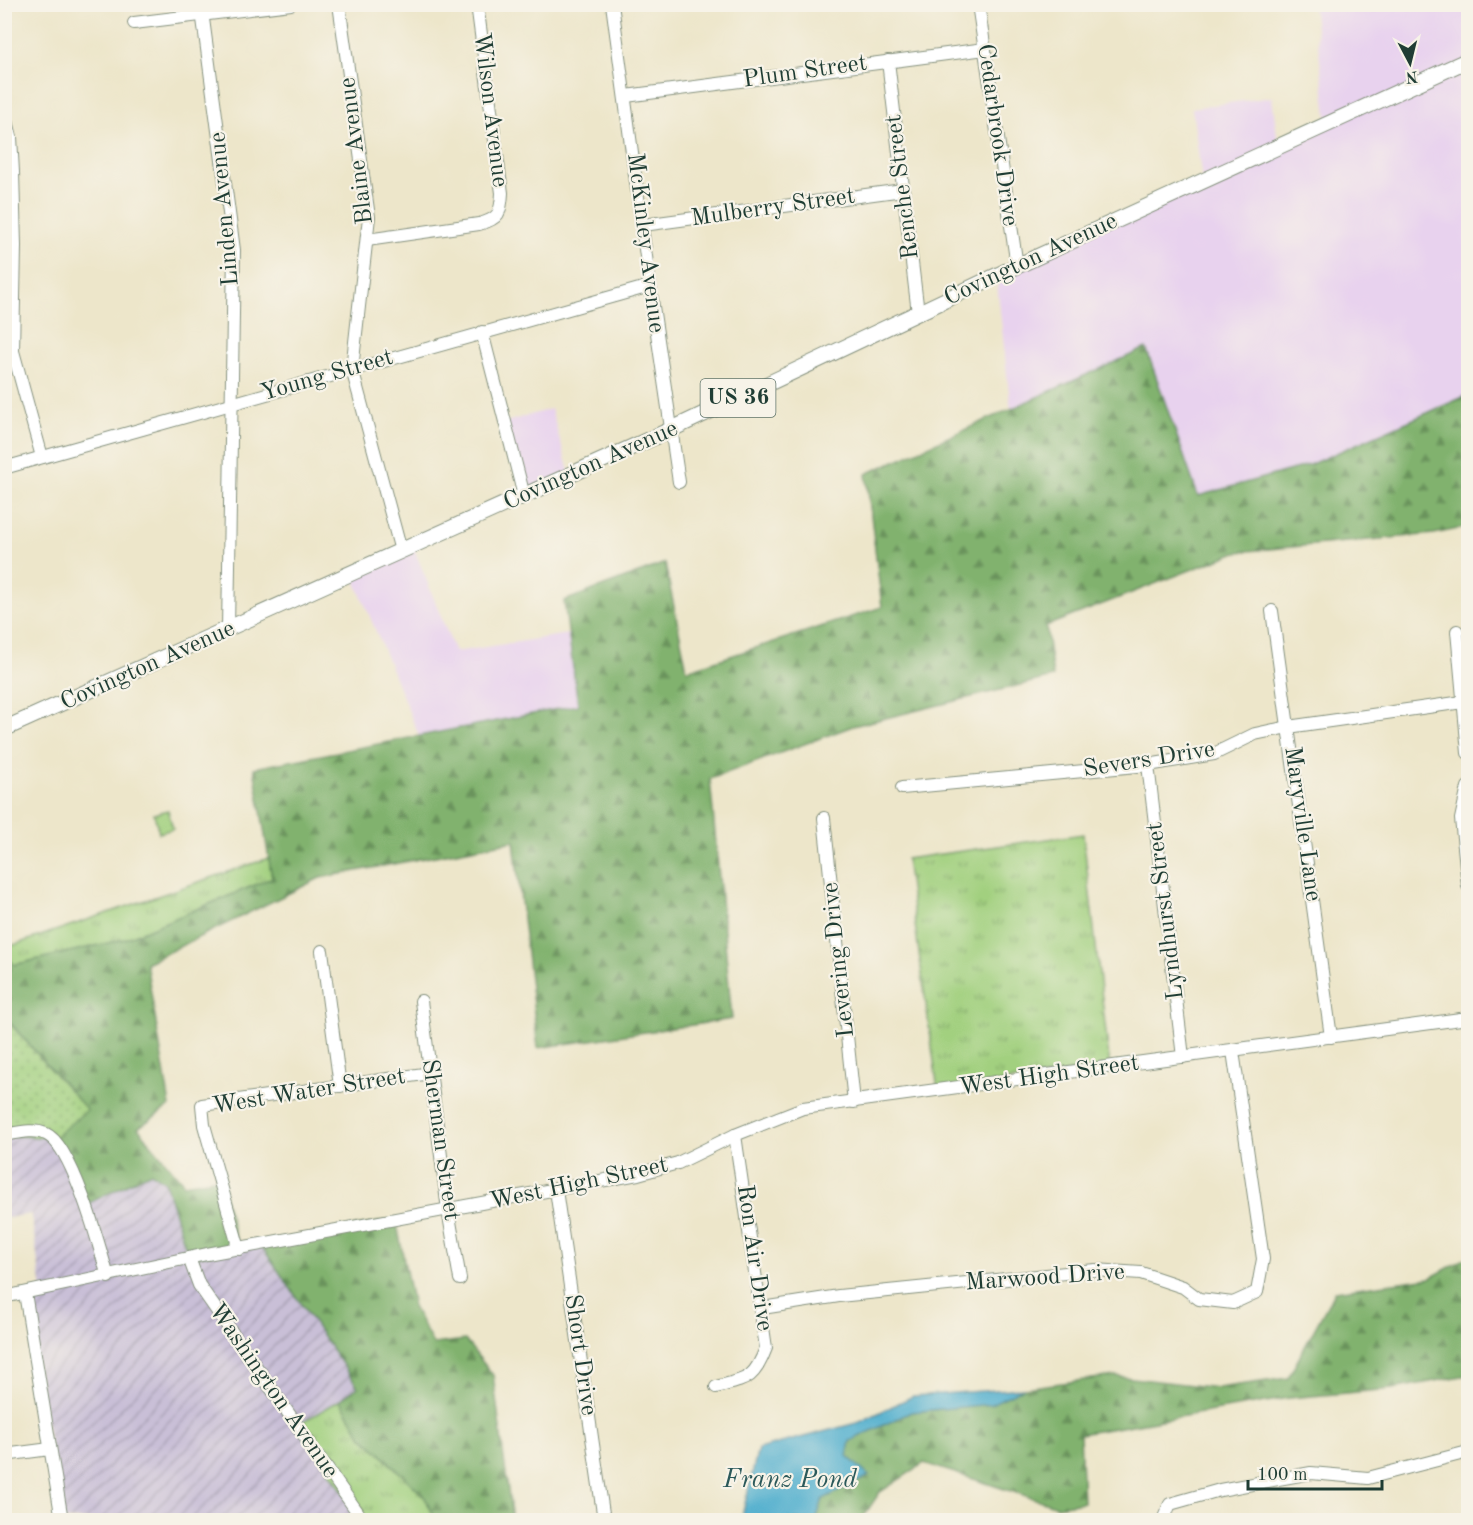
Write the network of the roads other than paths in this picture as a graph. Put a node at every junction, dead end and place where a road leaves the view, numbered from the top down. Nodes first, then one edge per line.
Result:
1 (291, 4) edge
2 (339, 4) edge
3 (477, 4) edge
4 (612, 4) edge
5 (978, 4) edge
6 (202, 10) edge
7 (134, 23) dead end
8 (985, 49) junction
9 (1468, 60) edge
10 (888, 61) junction
11 (626, 96) junction
12 (4, 109) edge
13 (903, 190) junction
14 (643, 225) junction
15 (367, 240) junction
16 (1017, 266) junction
17 (650, 286) junction
18 (918, 314) junction
19 (482, 332) junction
20 (352, 369) junction
21 (233, 403) junction
22 (670, 430) junction
23 (42, 457) junction
24 (4, 468) edge
25 (679, 482) dead end
26 (525, 496) junction
27 (400, 551) junction
28 (1272, 611) dead end
29 (228, 630) junction
30 (1457, 631) dead end
31 (1463, 702) junction
32 (4, 724) edge
33 (1288, 726) junction
34 (5, 729) edge
35 (1468, 753) edge
36 (1148, 765) junction
37 (1468, 787) edge
38 (902, 788) dead end
39 (824, 818) dead end
40 (1466, 856) edge
41 (1468, 886) edge
42 (322, 951) dead end
43 (421, 1001) dead end
44 (1468, 1018) edge
45 (1331, 1037) junction
46 (1233, 1051) junction
47 (1183, 1057) junction
48 (431, 1073) junction
49 (340, 1086) junction
50 (854, 1102) junction
51 (4, 1135) edge
52 (735, 1135) junction
53 (556, 1190) junction
54 (448, 1210) junction
55 (238, 1249) junction
56 (189, 1258) junction
57 (108, 1277) junction
58 (460, 1279) dead end
59 (25, 1293) junction
60 (4, 1297) edge
61 (762, 1308) junction
62 (716, 1387) dead end
63 (50, 1449) junction
64 (1468, 1452) edge
65 (4, 1455) edge
66 (62, 1521) edge
67 (363, 1521) edge
68 (604, 1521) edge
69 (1163, 1521) edge

1 - 6 street
2 - 15 street, Blaine Avenue
3 - 15 street, Wilson Avenue
4 - 11 street, McKinley Avenue
5 - 8 street, Cedarbrook Drive
6 - 7 street
6 - 21 street, Linden Avenue
8 - 10 street, Plum Street
8 - 16 street, Cedarbrook Drive
9 - 16 main road, Covington Avenue / US 36
10 - 11 street, Plum Street
10 - 13 street, Renche Street
11 - 14 street, McKinley Avenue
12 - 23 street
13 - 14 street, Mulberry Street
13 - 18 street, Renche Street
14 - 17 street, McKinley Avenue
15 - 20 street, Blaine Avenue
16 - 18 main road, Covington Avenue / US 36
17 - 19 street, Young Street
17 - 22 street, McKinley Avenue
18 - 22 main road, Covington Avenue / US 36
19 - 20 street, Young Street
19 - 26 street
20 - 21 street, Young Street
20 - 27 street
21 - 23 street, Young Street
21 - 29 street, Linden Avenue
22 - 25 street, McKinley Avenue
22 - 26 main road, Covington Avenue / US 36
23 - 24 street, Young Street
26 - 27 main road, Covington Avenue / US 36
27 - 29 main road, Covington Avenue / US 36
28 - 33 street, Maryville Lane
29 - 34 main road, Covington Avenue / US 36
30 - 31 street
31 - 33 street, Severs Drive
31 - 35 street
32 - 34 street
33 - 36 street, Severs Drive
33 - 45 street, Maryville Lane
36 - 38 street, Severs Drive
36 - 47 street, Lyndhurst Street
37 - 40 street
39 - 50 street, Levering Drive
40 - 41 street
42 - 49 street
43 - 48 street, Sherman Street
44 - 45 street, West High Street
45 - 46 street, West High Street
46 - 47 street, West High Street
46 - 61 street, Marwood Drive
47 - 50 street, West High Street
48 - 49 street, West Water Street
48 - 54 street, Sherman Street
49 - 55 street, West Water Street
50 - 52 street, West High Street
51 - 57 street
52 - 53 street, West High Street
52 - 61 street, Ron Air Drive
53 - 54 street, West High Street
53 - 68 street, Short Drive
54 - 55 street, West High Street
54 - 58 street, Sherman Street
55 - 56 street, West High Street
56 - 57 street, West High Street
56 - 67 street, Washington Avenue
57 - 59 street, West High Street
59 - 60 street, West High Street
59 - 63 street
61 - 62 street, Ron Air Drive
63 - 65 street
63 - 66 street
64 - 69 street

